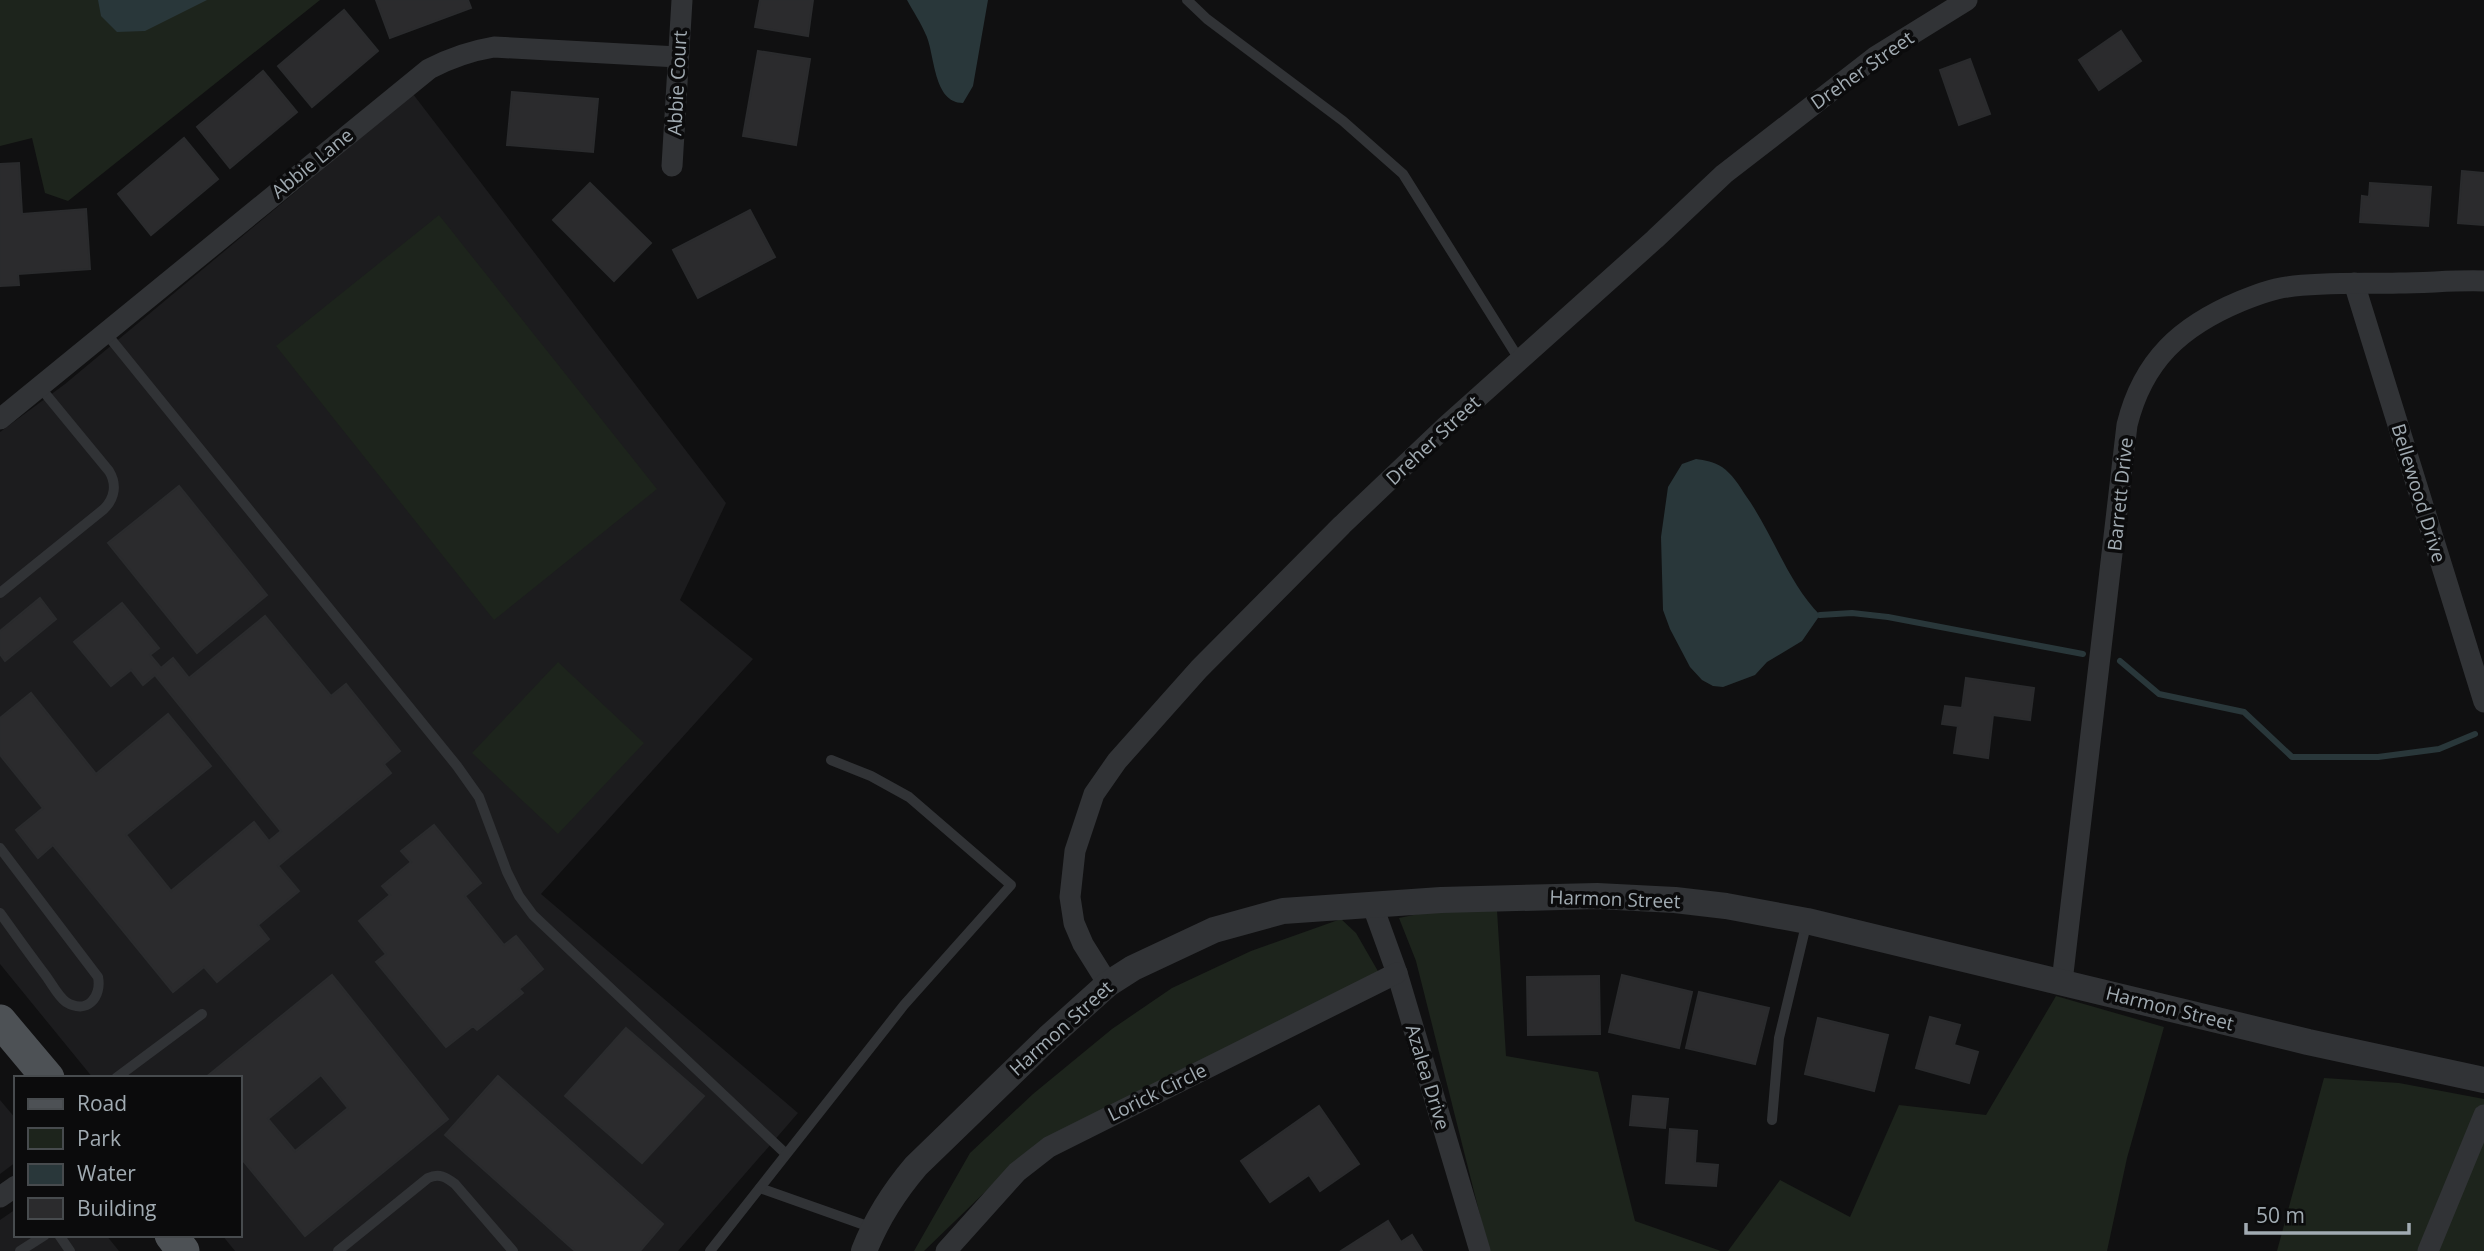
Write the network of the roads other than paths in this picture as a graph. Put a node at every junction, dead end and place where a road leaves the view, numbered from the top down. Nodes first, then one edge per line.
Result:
1 (682, 0) edge
2 (1187, 0) edge
3 (1967, 0) edge
4 (678, 57) junction
5 (672, 166) dead end
6 (2484, 281) edge
7 (2354, 283) junction
8 (105, 332) junction
9 (1519, 359) junction
10 (38, 386) junction
11 (0, 419) edge
12 (0, 593) edge
13 (2484, 702) edge
14 (831, 760) dead end
15 (0, 848) edge
16 (1371, 904) junction
17 (0, 913) edge
18 (1807, 921) junction
19 (1397, 973) junction
20 (2062, 982) junction
21 (1108, 984) junction
22 (202, 1014) dead end
23 (0, 1021) edge
24 (46, 1076) edge
25 (119, 1076) edge
26 (2484, 1080) edge
27 (2484, 1115) edge
28 (1772, 1120) dead end
29 (786, 1154) junction
30 (760, 1188) junction
31 (42, 1237) edge
32 (869, 1239) edge
33 (20, 1251) edge
34 (338, 1251) edge
35 (513, 1251) edge
36 (710, 1251) edge
37 (946, 1251) edge
38 (1480, 1251) edge
39 (2428, 1251) edge

1 - 4 street, Abbie Court
2 - 9 lane
3 - 9 street, Dreher Street
4 - 5 street, Abbie Court
4 - 8 street, Abbie Lane
6 - 7 street, Barrett Drive
7 - 13 street, Bellewood Drive
7 - 20 street, Barrett Drive
8 - 10 street, Abbie Lane
8 - 29 lane
9 - 21 street, Dreher Street
10 - 11 street, Abbie Lane
10 - 12 lane
14 - 29 lane
15 - 17 lane
16 - 18 street, Harmon Street
16 - 19 street, Azalea Drive
16 - 21 street, Harmon Street
18 - 20 street, Harmon Street
18 - 28 lane
19 - 37 street, Lorick Circle
19 - 38 street, Azalea Drive
20 - 26 street, Harmon Street
21 - 32 street, Harmon Street
22 - 25 lane
23 - 24 main road
27 - 39 street
29 - 30 lane
30 - 32 lane
30 - 36 lane
31 - 33 lane
34 - 35 lane

